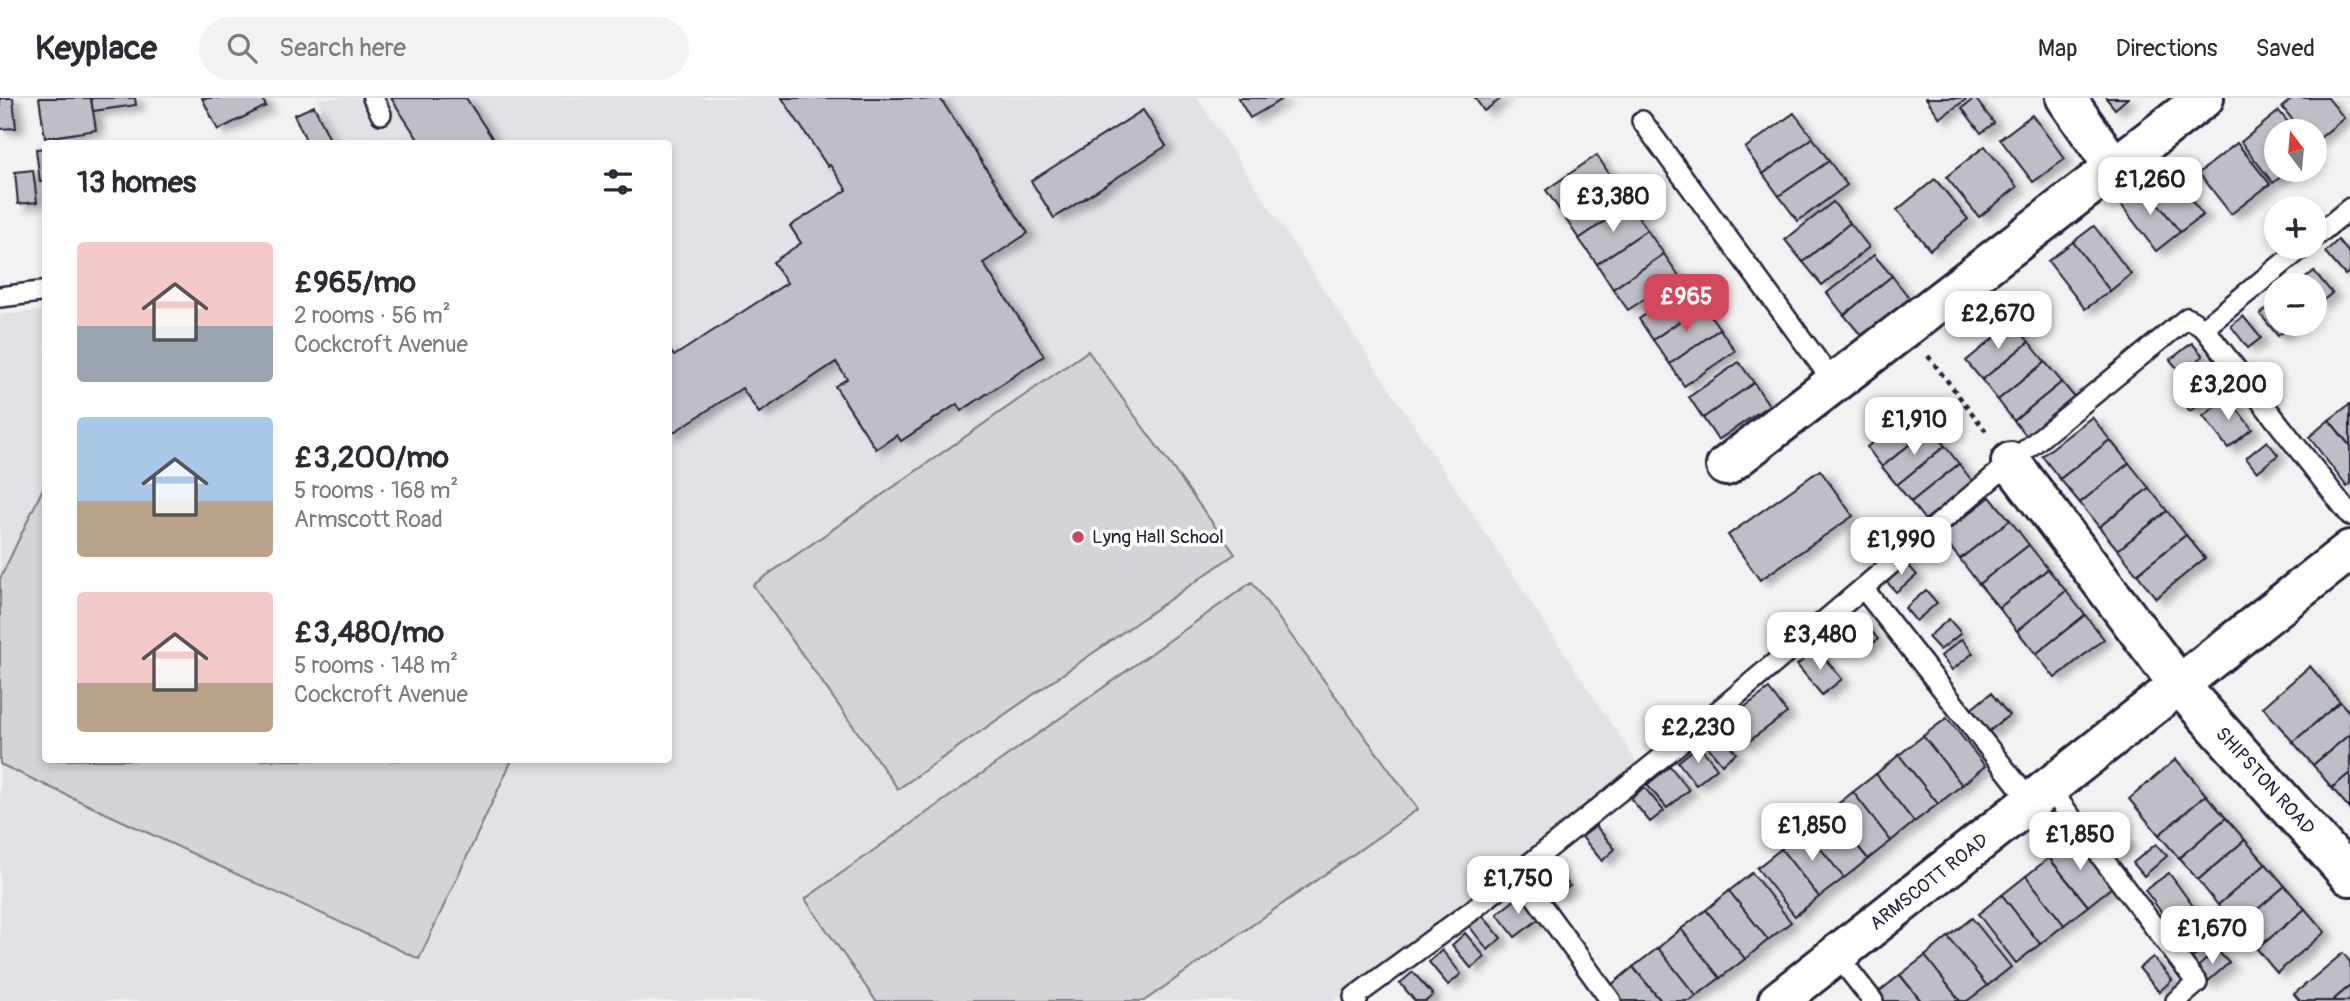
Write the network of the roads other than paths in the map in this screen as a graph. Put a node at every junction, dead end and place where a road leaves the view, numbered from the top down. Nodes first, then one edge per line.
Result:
1 (2066, 98) edge
2 (2204, 98) edge
3 (1642, 121) dead end
4 (2115, 167) junction
5 (2350, 208) edge
6 (2327, 227) edge
7 (2288, 259) edge
8 (40, 292) dead end
9 (0, 297) edge
10 (2204, 328) junction
11 (1834, 383) junction
12 (2011, 462) junction
13 (1727, 466) dead end
14 (2350, 515) edge
15 (2350, 550) edge
16 (1863, 588) junction
17 (2179, 685) junction
18 (2040, 795) junction
19 (1518, 873) junction
20 (2350, 876) edge
21 (1837, 955) junction
22 (1357, 1001) edge
23 (1611, 1001) edge
24 (1778, 1001) edge
25 (1873, 1001) edge
26 (2176, 1001) edge

1 - 4 street
2 - 4 street
3 - 11 lane
4 - 11 street
5 - 6 lane
7 - 10 lane
8 - 9 lane
10 - 12 lane
10 - 14 lane
11 - 13 street
12 - 16 lane
12 - 17 street
15 - 17 street, ARMSCOTT ROAD
16 - 18 lane
16 - 19 lane
17 - 18 street, ARMSCOTT ROAD
17 - 20 street, SHIPSTON ROAD
18 - 21 street, ARMSCOTT ROAD
18 - 26 lane
19 - 22 lane
19 - 23 lane
21 - 24 street, ARMSCOTT ROAD
21 - 25 lane

